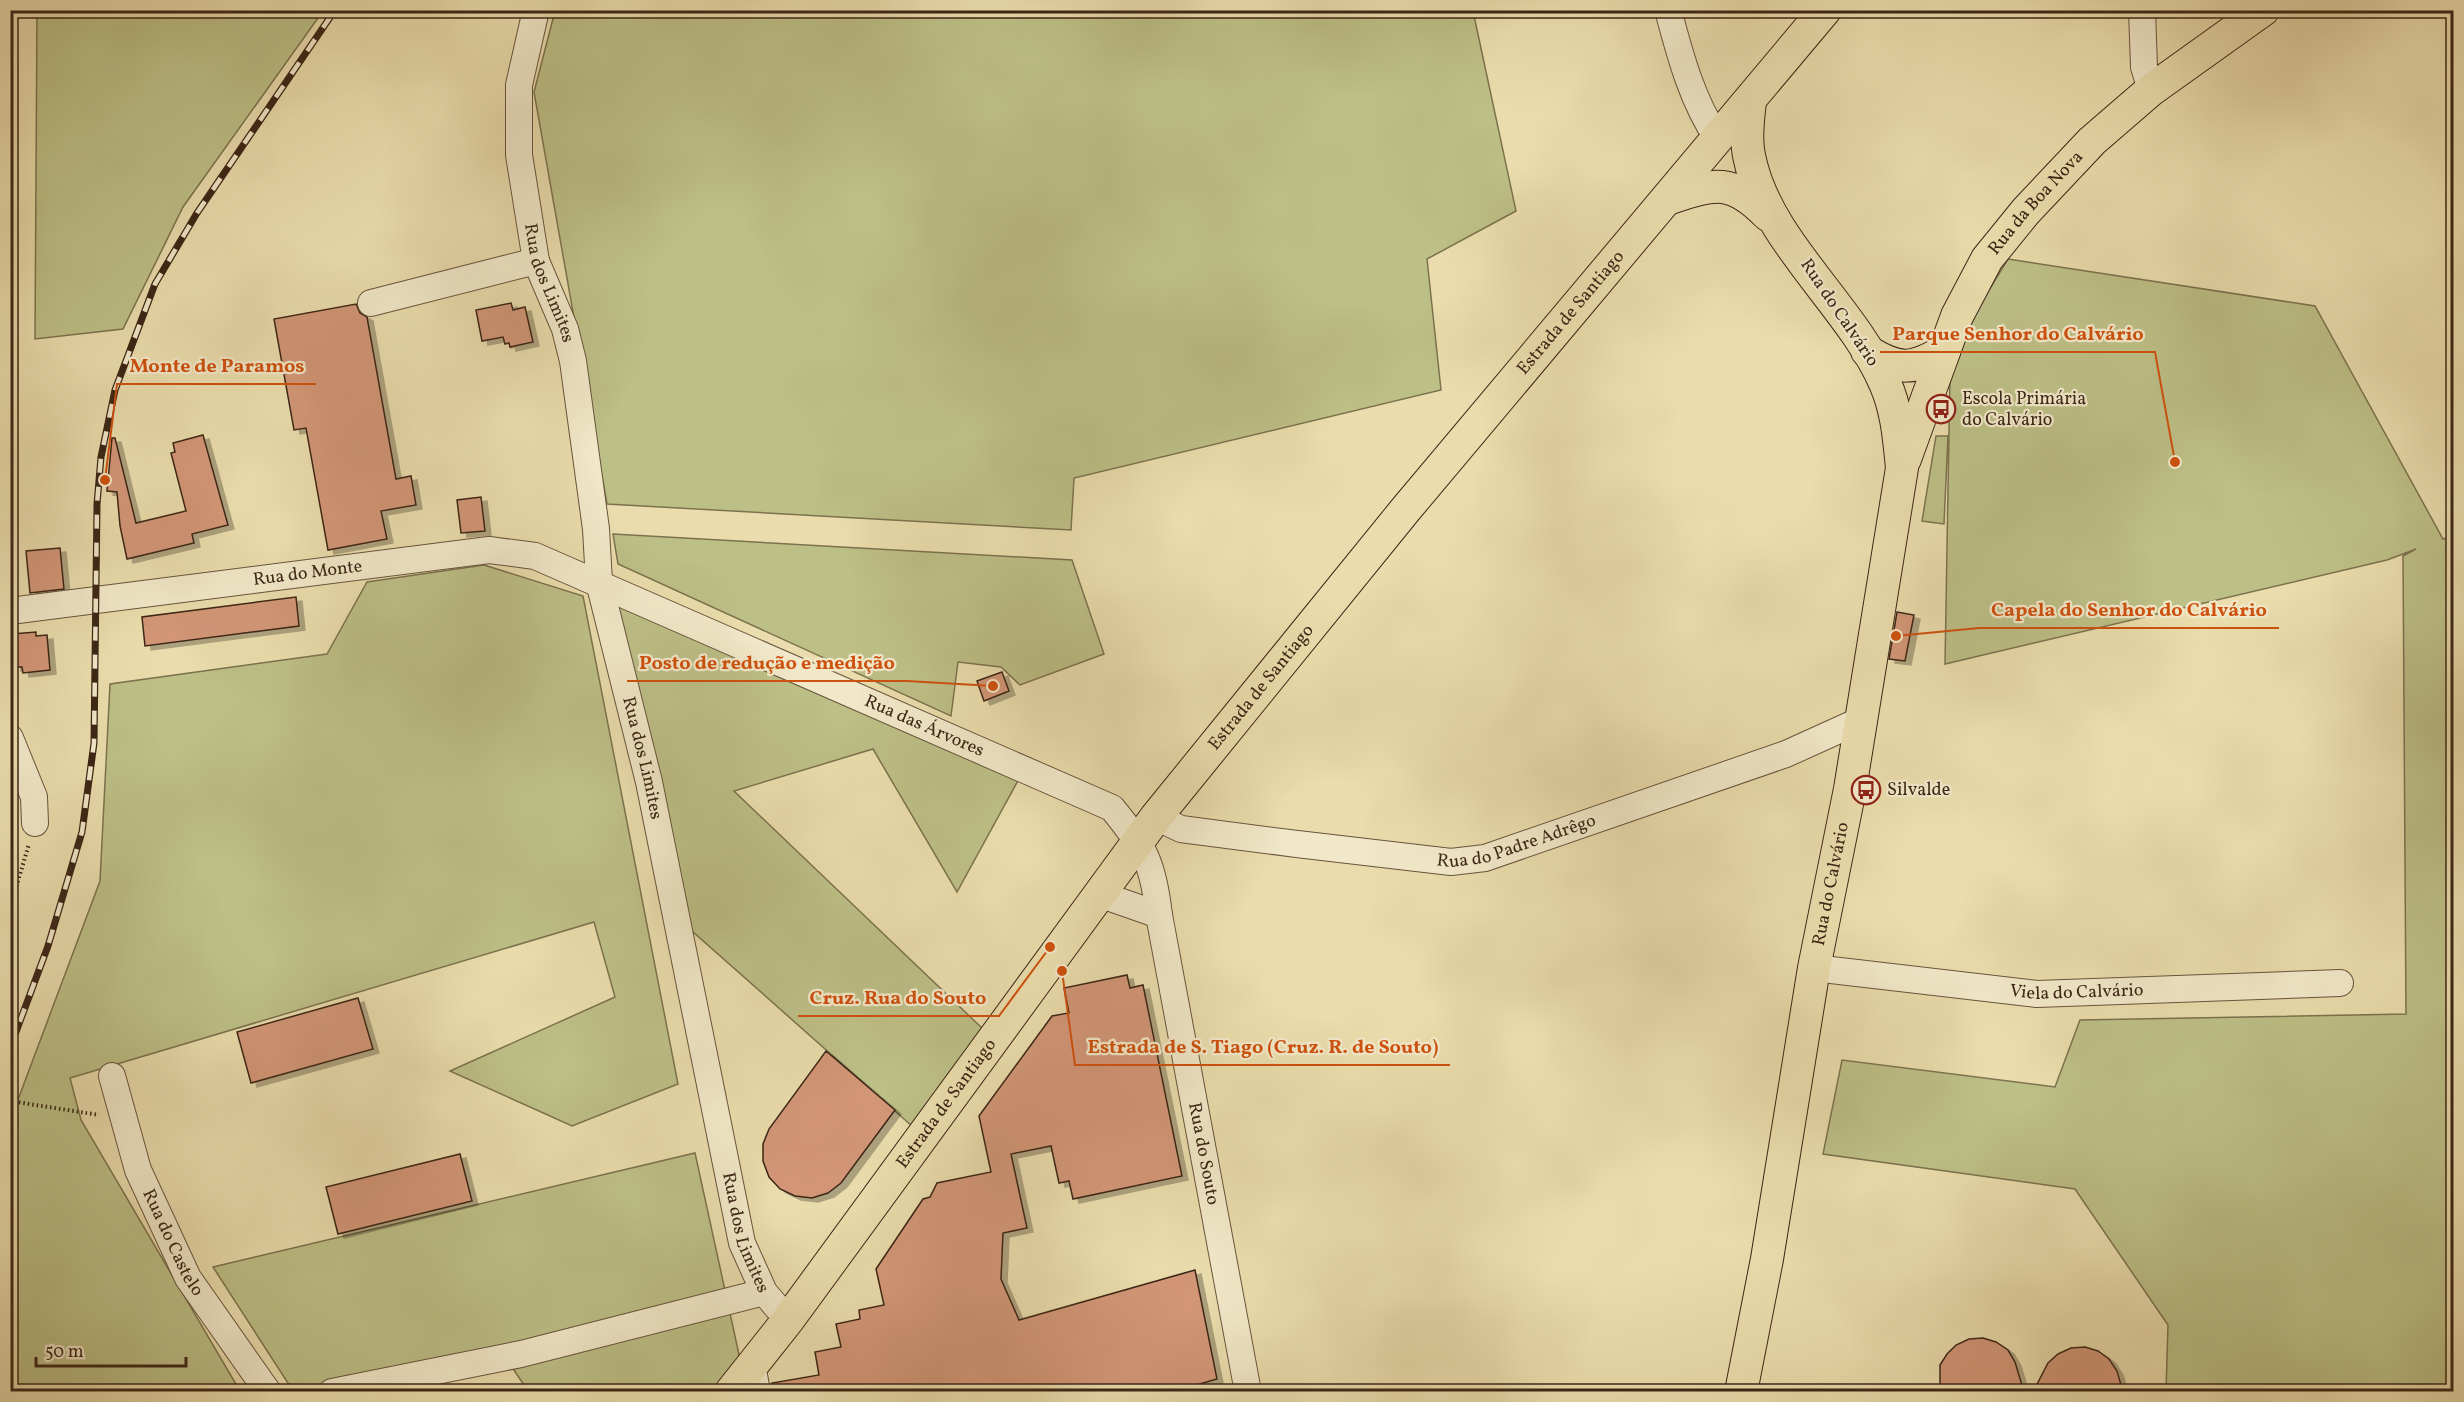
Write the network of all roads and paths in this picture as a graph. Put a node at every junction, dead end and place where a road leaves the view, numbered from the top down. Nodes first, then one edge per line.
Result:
1 (536, 10) edge
2 (1668, 10) edge
3 (1825, 10) edge
4 (2142, 10) edge
5 (2263, 10) edge
6 (2151, 90) junction
7 (1750, 100) junction
8 (1718, 140) junction
9 (1744, 185) junction
10 (1670, 198) junction
11 (536, 261) junction
12 (371, 303) dead end
13 (1868, 351) junction
14 (1944, 351) junction
15 (1902, 468) junction
16 (599, 582) junction
17 (10, 611) edge
18 (1861, 720) junction
19 (10, 738) edge
20 (35, 823) joint
21 (1148, 828) junction
22 (1099, 894) junction
23 (10, 908) edge
24 (1159, 915) junction
25 (1814, 968) junction
26 (2340, 983) dead end
27 (112, 1076) dead end
28 (10, 1101) edge
29 (124, 1120) junction
30 (764, 1292) junction
31 (788, 1320) junction
32 (755, 1378) edge
33 (268, 1392) edge
34 (332, 1392) edge
35 (731, 1392) edge
36 (1248, 1392) edge
37 (1741, 1392) edge

1 - 11 street, Rua dos Limites
2 - 8 street
3 - 7 main road, Estrada de Santiago
4 - 6 street
5 - 6 main road, Rua da Boa Nova
6 - 14 main road, Rua da Boa Nova
7 - 8 main road, Estrada de Santiago
7 - 9 main road
8 - 9 main road, Rua do Calvário
8 - 10 main road, Estrada de Santiago
9 - 10 main road
9 - 13 main road, Rua do Calvário
10 - 21 main road, Estrada de Santiago
11 - 12 street
11 - 16 street, Rua dos Limites
13 - 14 main road
13 - 15 main road, Rua do Calvário
14 - 15 main road, Rua da Boa Nova
15 - 18 main road, Rua do Calvário
16 - 17 street, Rua do Monte
16 - 21 street, Rua das Árvores
16 - 30 street, Rua dos Limites
18 - 21 street, Rua do Padre Adrêgo
18 - 25 main road, Rua do Calvário
19 - 20 street
20 - 23 path
21 - 22 main road, Estrada de Santiago
21 - 24 street, Rua do Souto
22 - 24 street
22 - 31 main road, Estrada de Santiago
24 - 36 street, Rua do Souto
25 - 26 street, Viela do Calvário
25 - 37 main road, Rua do Calvário
27 - 29 street, Rua do Castelo
28 - 29 path
29 - 33 street, Rua do Castelo
30 - 31 street, Rua dos Limites
30 - 34 street
31 - 32 main road, Estrada de Santiago
32 - 35 main road, Estrada de Santiago

